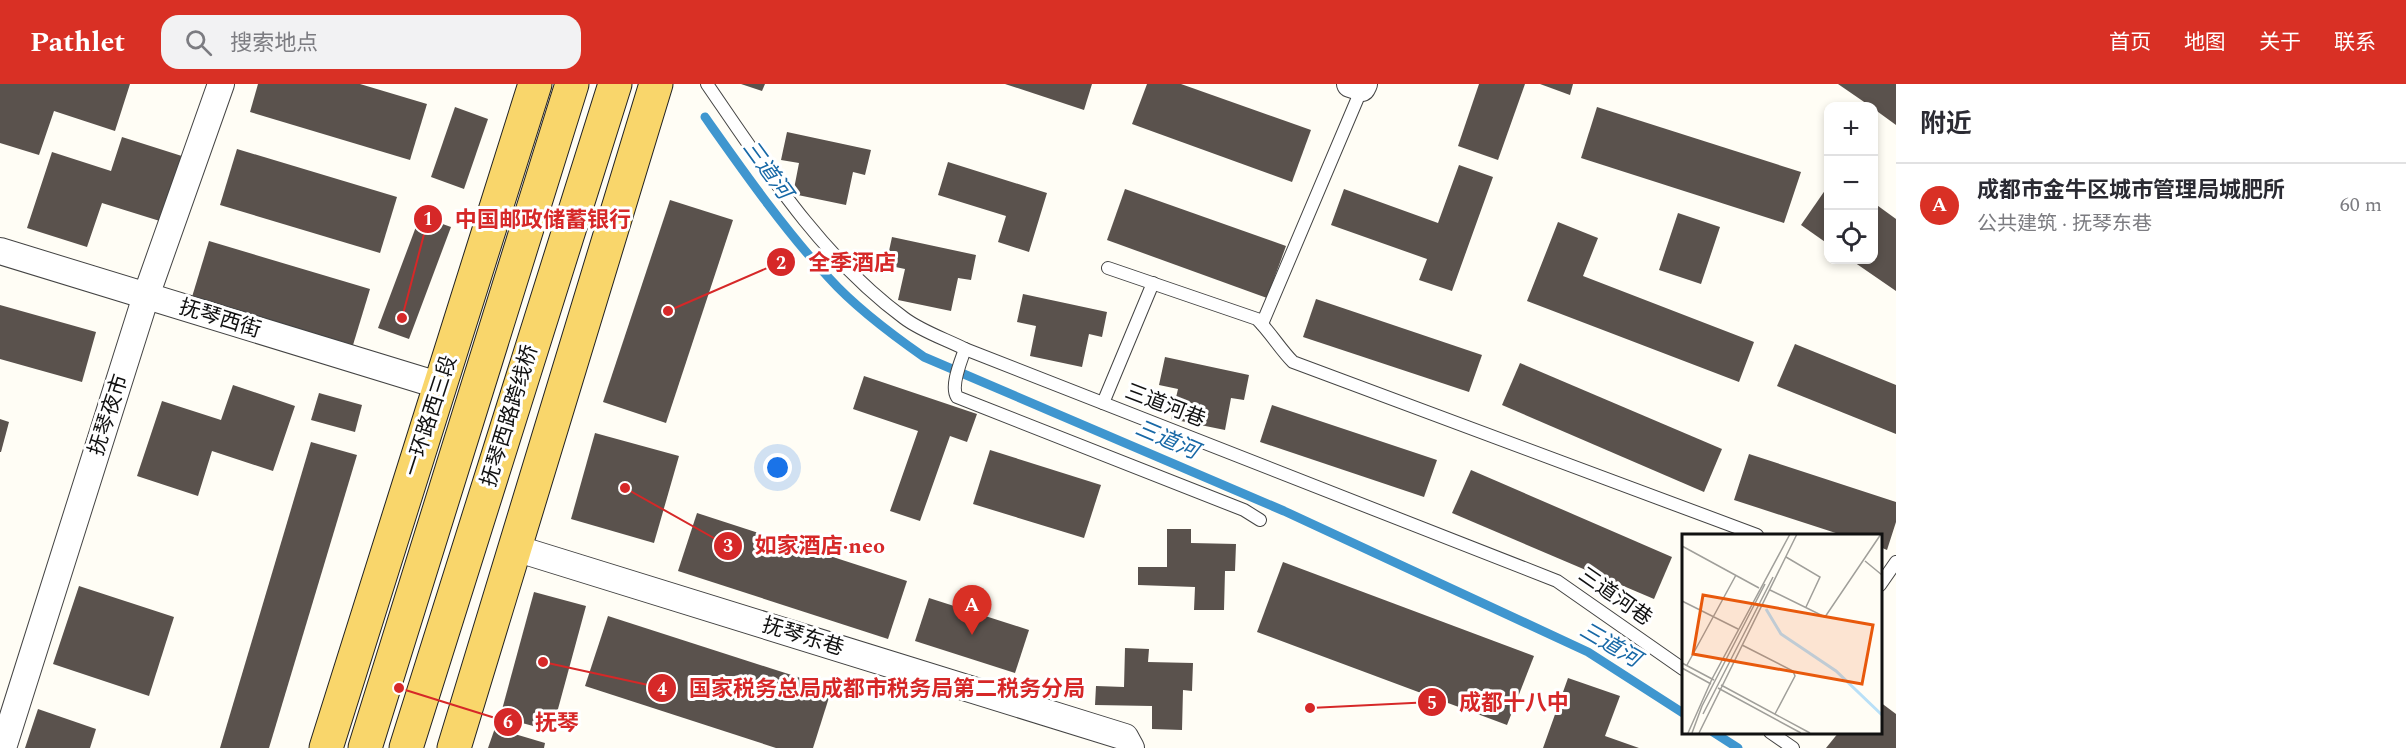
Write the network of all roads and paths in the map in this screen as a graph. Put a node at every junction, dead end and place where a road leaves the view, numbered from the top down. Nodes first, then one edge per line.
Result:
1 (221, 84) edge
2 (535, 84) edge
3 (572, 84) edge
4 (615, 84) edge
5 (656, 84) edge
6 (707, 84) edge
7 (1359, 85) edge
8 (0, 251) edge
9 (1108, 268) dead end
10 (1152, 283) junction
11 (146, 296) junction
12 (1262, 324) junction
13 (963, 353) junction
14 (441, 386) junction
15 (1103, 403) junction
16 (1260, 520) dead end
17 (1754, 534) edge
18 (515, 548) junction
19 (1896, 562) edge
20 (1881, 581) edge
21 (1682, 668) edge
22 (1774, 733) edge
23 (1128, 743) edge
24 (3, 748) edge
25 (326, 748) edge
26 (365, 748) edge
27 (406, 748) edge
28 (454, 748) edge
29 (1793, 748) edge

1 - 11 street, 抚琴夜市
2 - 14 main road, 一环路西三段
3 - 26 main road, 抚琴西路跨线桥
4 - 27 main road, 抚琴西路跨线桥
5 - 18 main road
6 - 13 lane, 三道河巷
7 - 12 lane
8 - 11 street, 抚琴西街
9 - 10 lane
10 - 12 lane
10 - 15 lane
11 - 14 street, 抚琴西街
11 - 24 street, 抚琴夜市
12 - 17 lane
13 - 15 lane, 三道河巷
13 - 16 lane
14 - 25 main road, 一环路西三段
15 - 21 lane, 三道河巷
18 - 23 street, 抚琴东巷
18 - 28 main road
19 - 20 lane
22 - 29 lane

